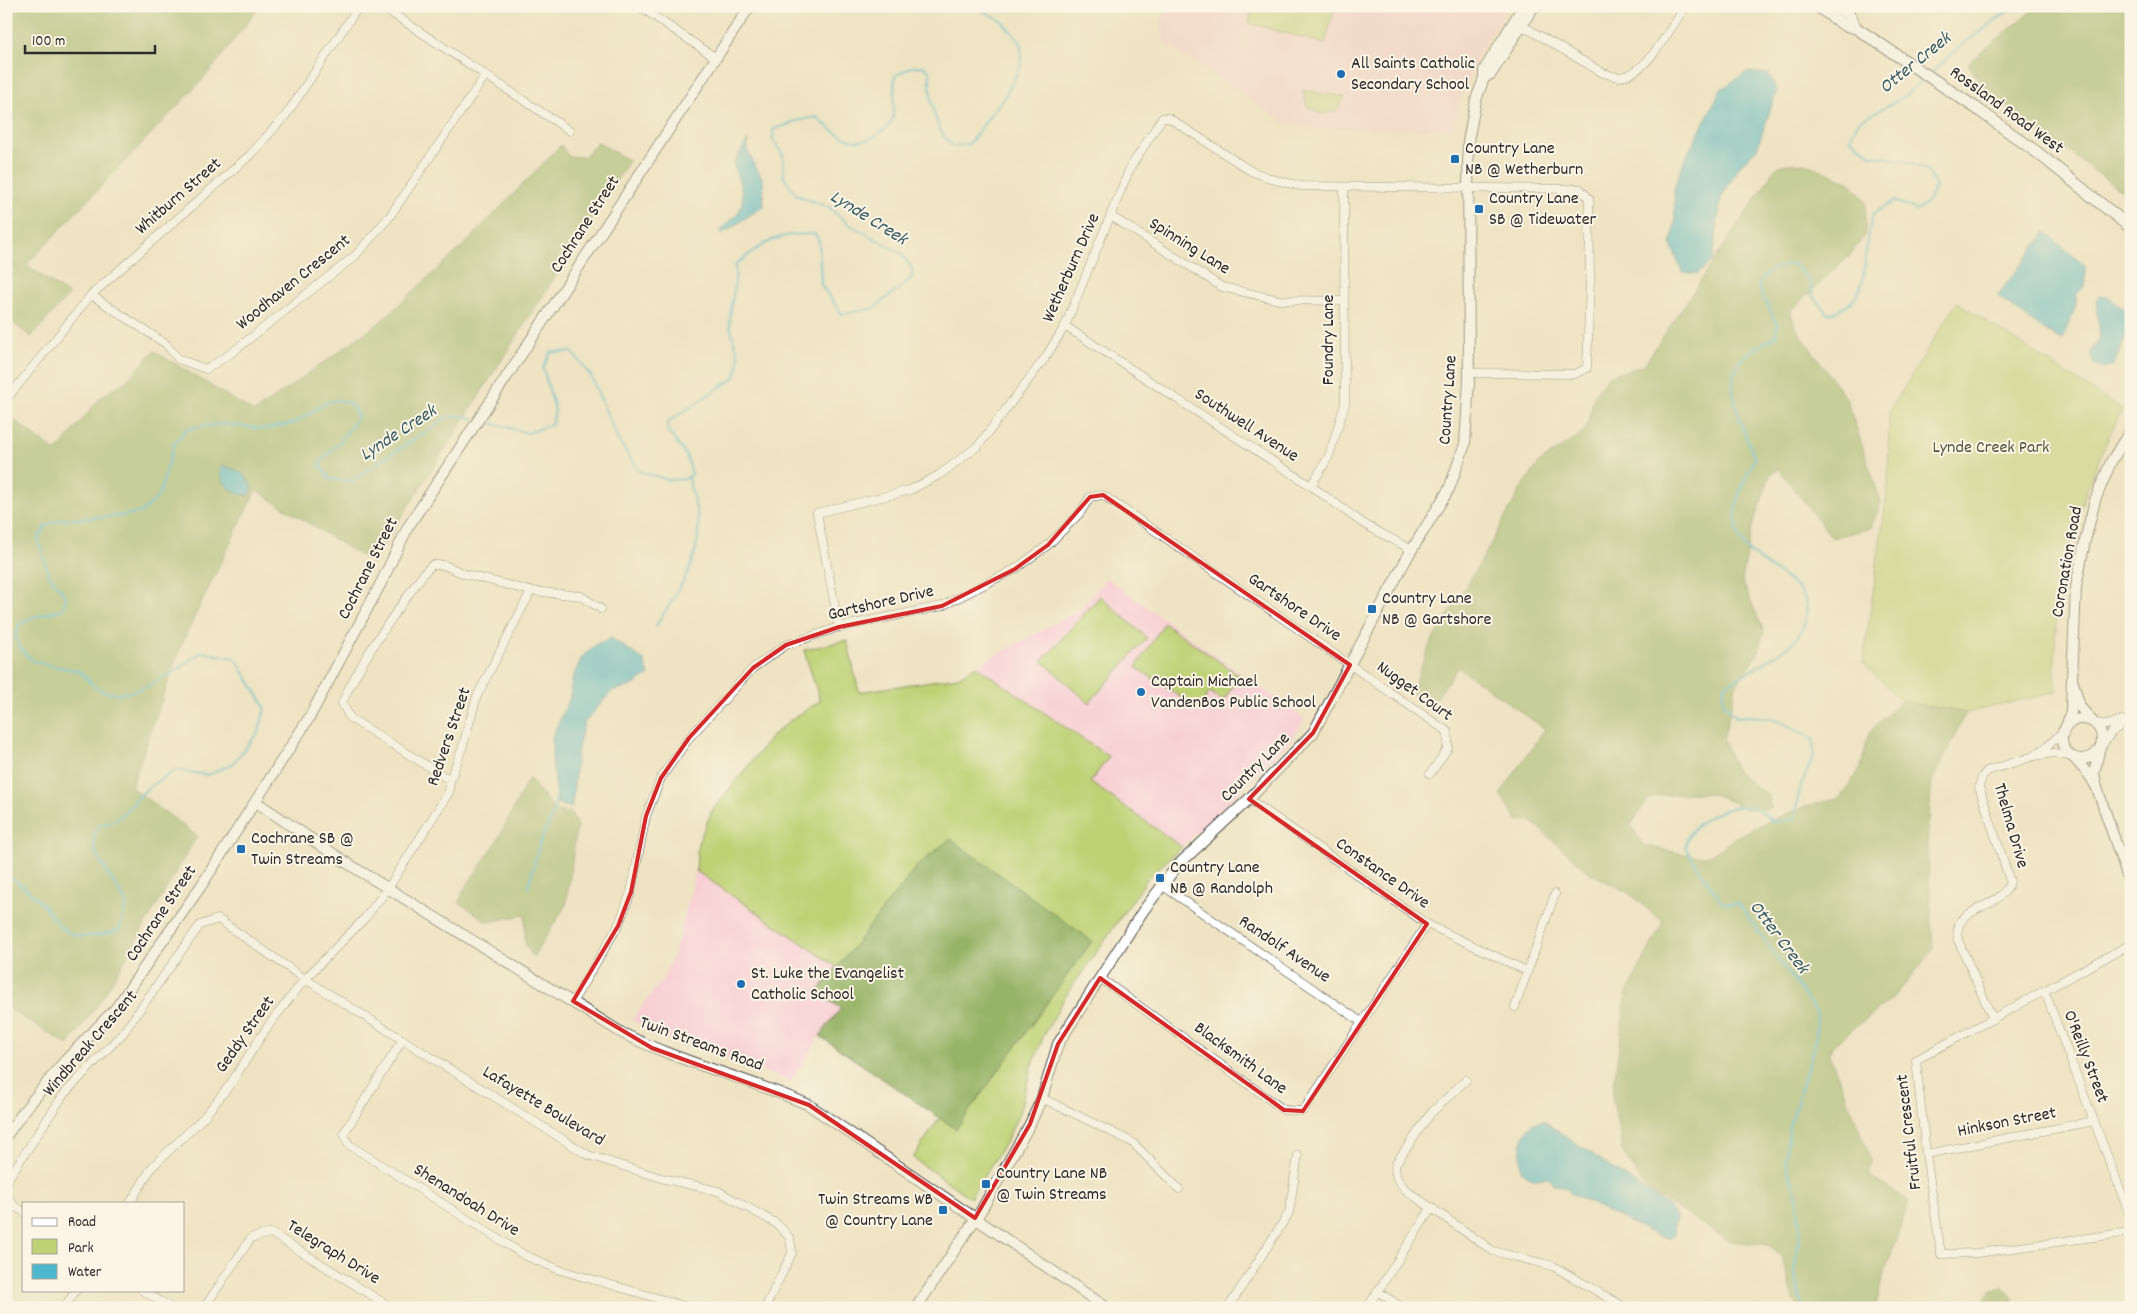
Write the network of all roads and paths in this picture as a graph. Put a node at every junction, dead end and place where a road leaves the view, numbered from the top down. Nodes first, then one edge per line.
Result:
1 (359, 6) edge
2 (381, 6) edge
3 (639, 6) edge
4 (750, 6) edge
5 (1523, 6) edge
6 (1534, 6) edge
7 (1686, 6) edge
8 (1816, 6) edge
9 (1836, 6) edge
10 (1518, 22) junction
11 (1856, 28) junction
12 (716, 58) junction
13 (485, 76) junction
14 (570, 131) dead end
15 (1344, 188) junction
16 (1467, 188) junction
17 (1111, 216) junction
18 (2131, 228) edge
19 (91, 295) junction
20 (1344, 301) junction
21 (1065, 326) junction
22 (1469, 373) junction
23 (6, 400) edge
24 (2131, 430) edge
25 (1311, 486) junction
26 (1412, 550) junction
27 (531, 591) junction
28 (602, 608) dead end
29 (839, 627) junction
30 (1350, 665) junction
31 (2072, 679) junction
32 (2131, 717) edge
33 (2095, 723) junction
34 (2066, 728) junction
35 (2101, 747) junction
36 (2030, 757) junction
37 (2073, 757) junction
38 (1430, 774) dead end
39 (450, 780) junction
40 (2097, 788) junction
41 (1249, 799) junction
42 (256, 802) junction
43 (1163, 886) junction
44 (389, 887) junction
45 (2131, 887) edge
46 (1555, 894) dead end
47 (1427, 924) junction
48 (2131, 944) edge
49 (1527, 971) junction
50 (1100, 978) junction
51 (305, 979) junction
52 (2044, 990) junction
53 (573, 1001) junction
54 (1516, 1007) dead end
55 (1993, 1018) junction
56 (1363, 1023) junction
57 (403, 1039) junction
58 (1466, 1080) dead end
59 (1042, 1098) junction
60 (2094, 1121) junction
61 (6, 1136) edge
62 (1926, 1154) junction
63 (1298, 1155) dead end
64 (6, 1187) edge
65 (1179, 1189) dead end
66 (6, 1194) edge
67 (131, 1202) edge
68 (1432, 1207) junction
69 (22, 1211) edge
70 (975, 1218) junction
71 (2131, 1218) edge
72 (2131, 1232) edge
73 (1377, 1291) junction
74 (75, 1292) edge
75 (145, 1292) edge
76 (64, 1308) edge
77 (171, 1308) edge
78 (204, 1308) edge
79 (392, 1308) edge
80 (690, 1308) edge
81 (765, 1308) edge
82 (916, 1308) edge
83 (1107, 1308) edge
84 (1228, 1308) edge
85 (1367, 1308) edge
86 (1403, 1308) edge
87 (1626, 1308) edge

1 - 19 street, Whitburn Street
2 - 13 street
3 - 12 street
4 - 12 street, Cochrane Street
5 - 10 street, Country Lane
6 - 10 street, Country Lane
7 - 10 street
8 - 11 main road, Rossland Road West
9 - 11 main road, Rossland Road West
10 - 16 street, Country Lane
11 - 18 main road, Rossland Road West
12 - 42 street, Cochrane Street
13 - 14 street
13 - 19 street, Woodhaven Crescent
15 - 16 street, Wetherburn Drive
15 - 17 street, Wetherburn Drive
15 - 20 street, Foundry Lane
16 - 22 street, Country Lane
16 - 22 street, Wetherburn Drive
17 - 20 street, Spinning Lane
17 - 21 street, Wetherburn Drive
19 - 23 street, Whitburn Street
20 - 25 street, Foundry Lane
21 - 25 street, Southwell Avenue
21 - 29 street, Wetherburn Drive
22 - 26 street, Country Lane
24 - 31 street, Coronation Road
25 - 26 street, Southwell Avenue
26 - 30 street, Country Lane
27 - 28 street
27 - 39 street, Redvers Street
27 - 39 street
29 - 30 street, Gartshore Drive
29 - 53 street, Gartshore Drive
30 - 38 street, Nugget Court
30 - 41 street, Country Lane
31 - 33 street, Coronation Road
31 - 34 street, Coronation Road
32 - 33 street
32 - 35 street
33 - 34 street
33 - 35 street
34 - 36 street, Thelma Drive
34 - 37 street
35 - 37 street
35 - 40 street
36 - 37 street, Thelma Drive
36 - 55 street, Thelma Drive
37 - 40 street
39 - 44 street, Redvers Street
40 - 45 street
41 - 43 street, Country Lane
41 - 47 street, Constance Drive
42 - 44 street, Twin Streams Road
42 - 61 street, Cochrane Street
43 - 50 street, Country Lane
43 - 56 street, Randolf Avenue
44 - 51 street, Geddy Street
44 - 53 street, Twin Streams Road
46 - 49 street
47 - 49 street
47 - 56 street, Constance Drive
48 - 52 street, Fruitful Crescent
49 - 54 street
50 - 56 street, Blacksmith Lane
50 - 59 street, Country Lane
51 - 57 street, Lafayette Boulevard
51 - 64 street, Windbreak Crescent
51 - 67 street, Geddy Street
52 - 55 street, Fruitful Crescent
52 - 60 street, O'Reilly Street
53 - 70 street, Twin Streams Road
55 - 62 street, Fruitful Crescent
57 - 80 street, Shenandoah Drive
57 - 81 street, Lafayette Boulevard
58 - 68 street
59 - 65 street
59 - 70 street, Country Lane
60 - 62 street, Hinkson Street
60 - 71 street, O'Reilly Street
62 - 72 street, Fruitful Crescent
63 - 84 street
66 - 69 street
68 - 73 street
68 - 87 street
70 - 82 street, Country Lane
70 - 83 street, Twin Streams Road
73 - 85 street
73 - 86 street
74 - 76 street
75 - 77 street
78 - 79 street, Telegraph Drive

